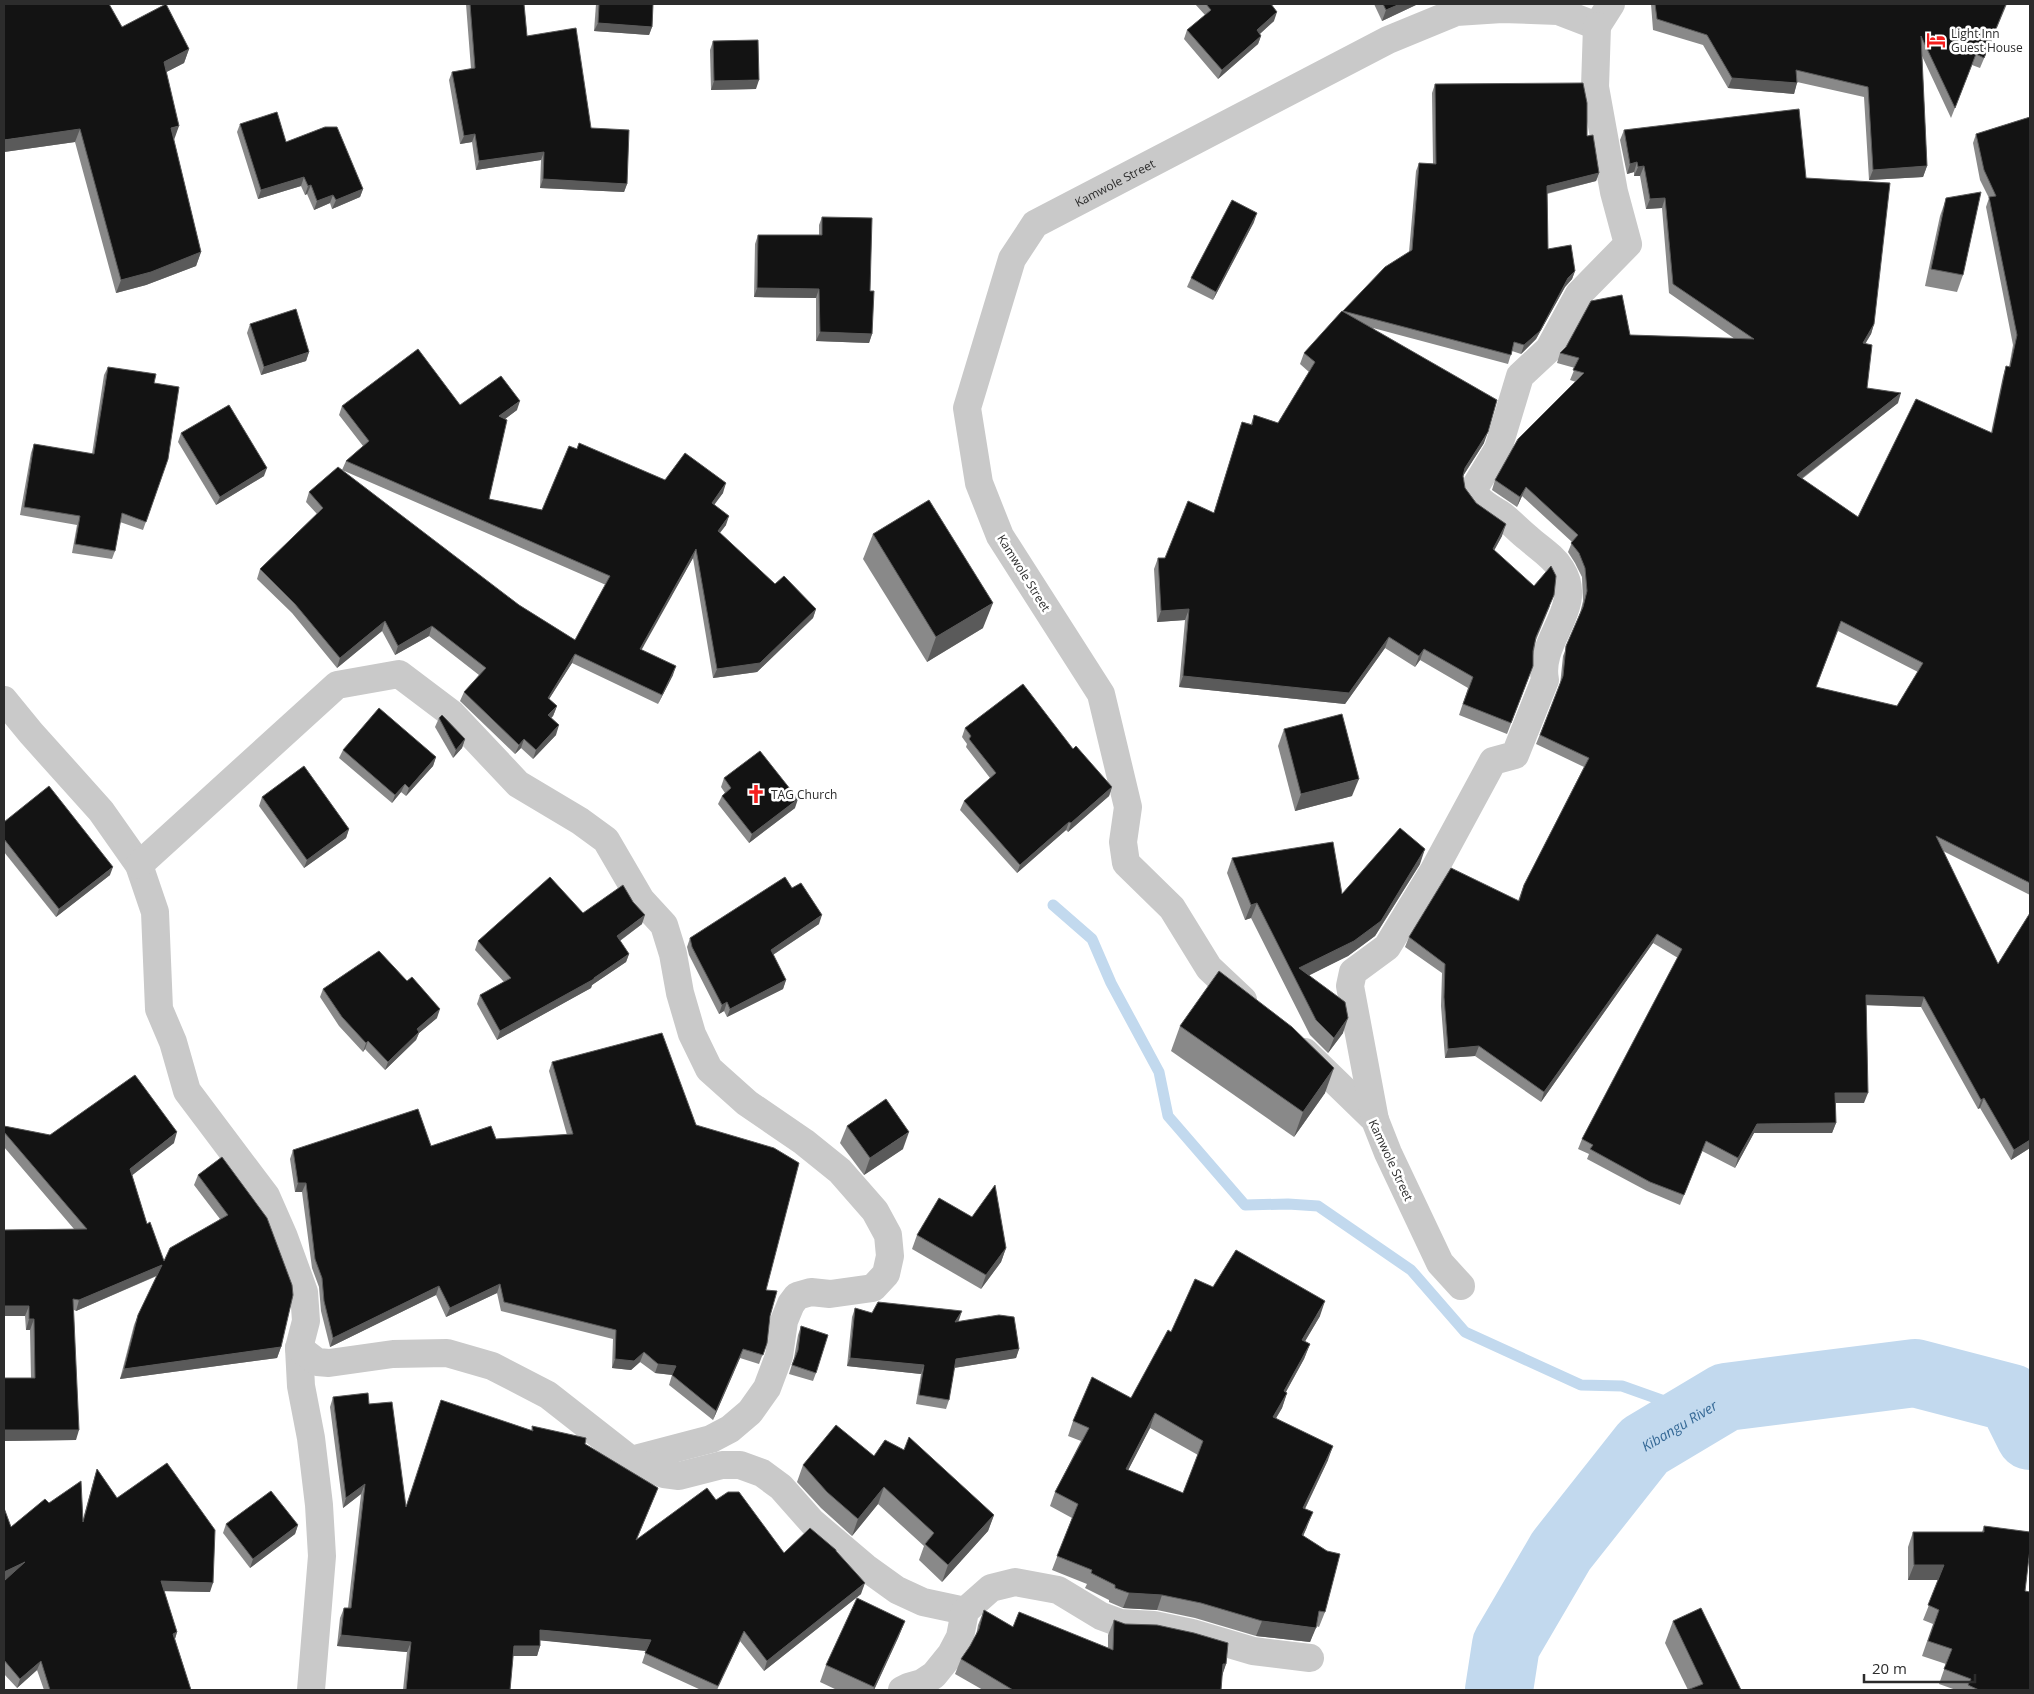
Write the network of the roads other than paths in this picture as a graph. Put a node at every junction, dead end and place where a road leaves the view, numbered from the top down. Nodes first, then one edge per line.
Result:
1 (1604, 15) edge
2 (4, 700) edge
3 (139, 865) junction
4 (1264, 1018) edge
5 (1286, 1035) edge
6 (1375, 1120) junction
7 (1461, 1286) dead end
8 (299, 1348) junction
9 (631, 1460) junction
10 (965, 1610) junction
11 (1310, 1658) dead end
12 (311, 1690) edge
13 (902, 1690) edge

1 - 4 street, Kamwole Street
1 - 6 street
2 - 3 street
3 - 8 street
3 - 9 street
5 - 6 street, Kamwole Street
6 - 7 street, Kamwole Street
8 - 9 street
8 - 12 street
9 - 10 street
10 - 11 street
10 - 13 street

